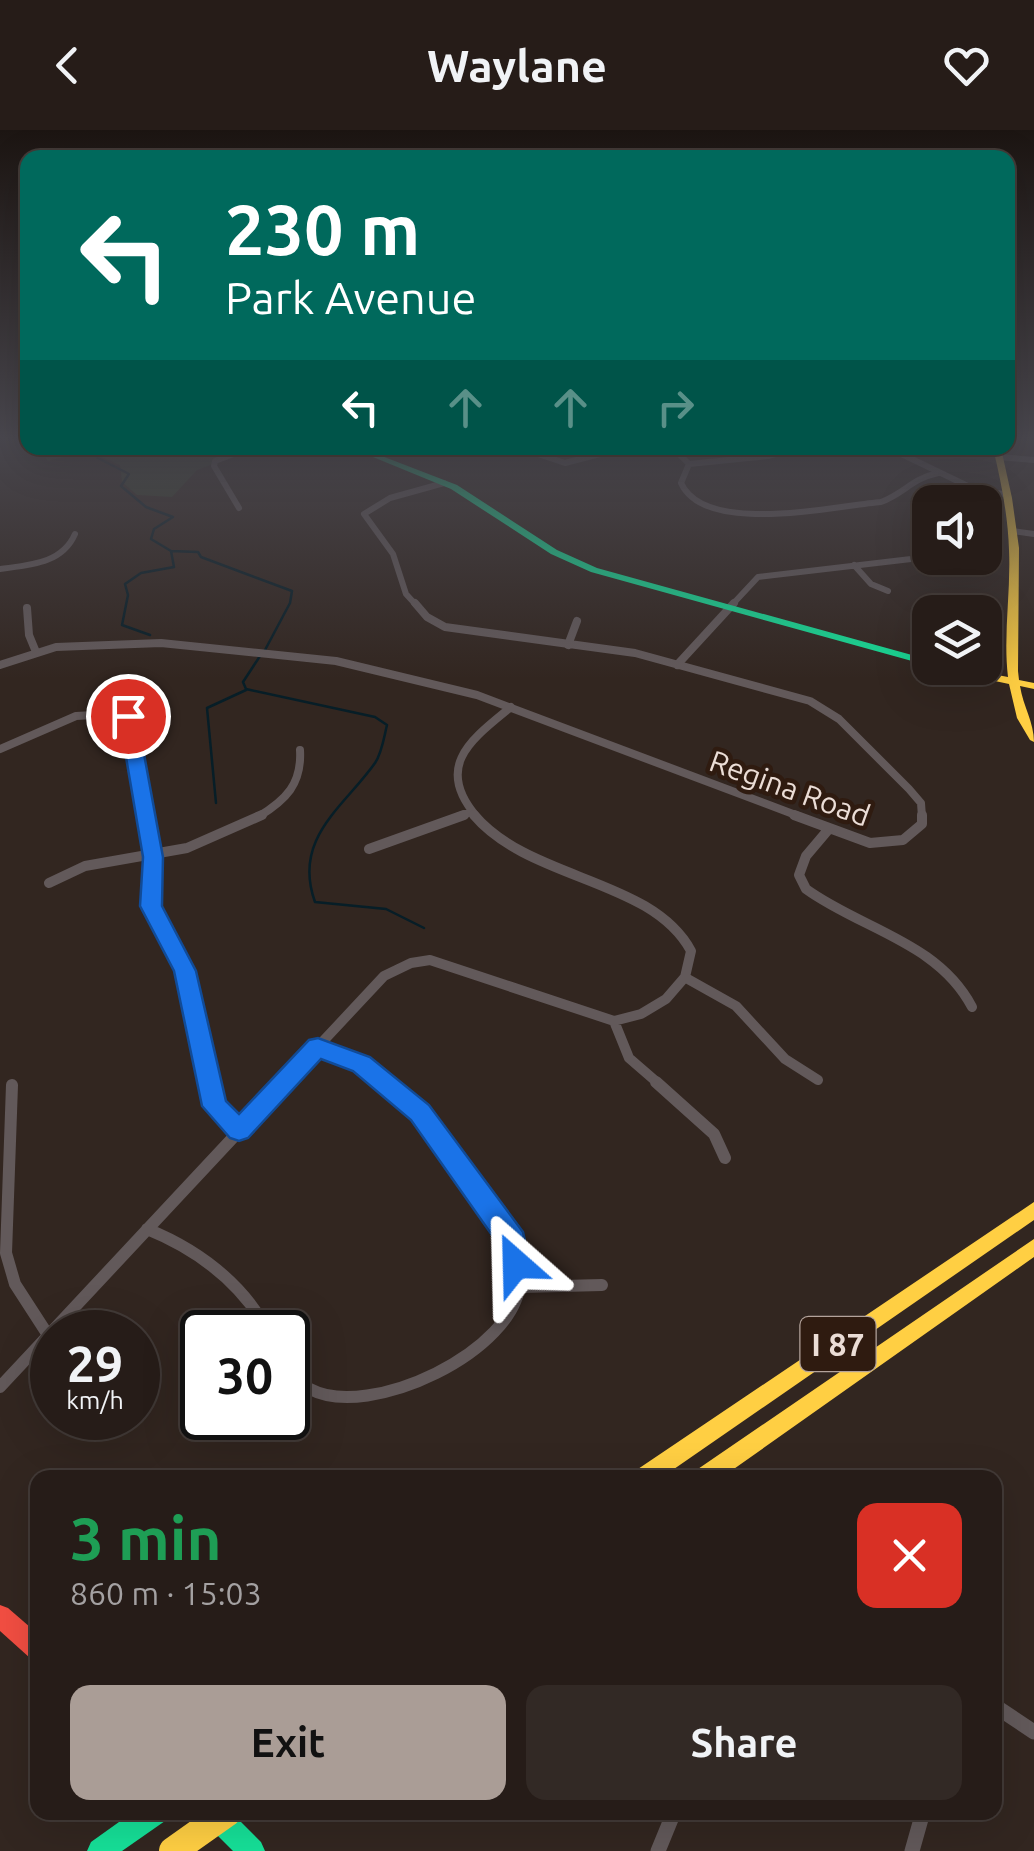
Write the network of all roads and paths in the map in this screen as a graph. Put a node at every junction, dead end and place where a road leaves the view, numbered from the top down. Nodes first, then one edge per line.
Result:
1 (367, 518) edge
2 (505, 518) edge
3 (1010, 518) edge
4 (1012, 528) junction
5 (75, 534) dead end
6 (1034, 534) edge
7 (912, 559) edge
8 (854, 565) junction
9 (0, 570) edge
10 (888, 591) dead end
11 (27, 608) dead end
12 (728, 608) junction
13 (577, 621) dead end
14 (568, 645) junction
15 (36, 652) junction
16 (912, 658) edge
17 (0, 665) edge
18 (677, 665) junction
19 (1024, 684) edge
20 (511, 707) junction
21 (1034, 738) edge
22 (0, 748) edge
23 (300, 750) dead end
24 (471, 812) junction
25 (828, 830) junction
26 (369, 849) dead end
27 (153, 857) junction
28 (49, 883) dead end
29 (686, 978) junction
30 (972, 1008) dead end
31 (614, 1022) junction
32 (318, 1047) junction
33 (818, 1080) dead end
34 (12, 1084) dead end
35 (239, 1130) junction
36 (724, 1158) dead end
37 (1034, 1210) edge
38 (147, 1230) junction
39 (1034, 1247) edge
40 (520, 1286) junction
41 (602, 1286) dead end
42 (32, 1310) edge
43 (72, 1310) edge
44 (257, 1310) edge
45 (30, 1354) edge
46 (0, 1387) edge
47 (310, 1389) edge
48 (654, 1470) edge
49 (713, 1470) edge
50 (0, 1616) edge
51 (30, 1643) edge
52 (1002, 1711) edge
53 (1034, 1732) edge
54 (145, 1820) edge
55 (217, 1820) edge
56 (220, 1820) edge
57 (671, 1820) edge
58 (921, 1820) edge
59 (100, 1851) edge
60 (173, 1851) edge
61 (252, 1851) edge
62 (658, 1851) edge
63 (912, 1851) edge

1 - 14 street, Regina Road
2 - 12 main road
3 - 4 main road
4 - 6 street
4 - 19 main road
5 - 9 street
7 - 8 street
8 - 10 street
8 - 12 street
11 - 15 street
12 - 16 main road
12 - 18 street
13 - 14 street
14 - 18 street, Regina Road
15 - 17 street, Regina Road
15 - 20 street, Regina Road
18 - 25 street, Regina Road
19 - 21 main road
20 - 24 street
20 - 25 street, Regina Road
22 - 27 street
23 - 27 street
24 - 26 street
24 - 29 street
25 - 30 street
27 - 28 street
27 - 35 street
29 - 31 street
29 - 33 street
31 - 32 street
31 - 36 street
32 - 35 street
32 - 40 street
34 - 42 street
35 - 38 street
37 - 48 main road, I 87
38 - 43 street
38 - 44 street
39 - 49 main road, I 87
40 - 41 street
40 - 47 street
45 - 46 street
50 - 51 main road
52 - 53 street
54 - 59 main road
55 - 60 main road, bridge
56 - 61 main road
57 - 62 street
58 - 63 street

